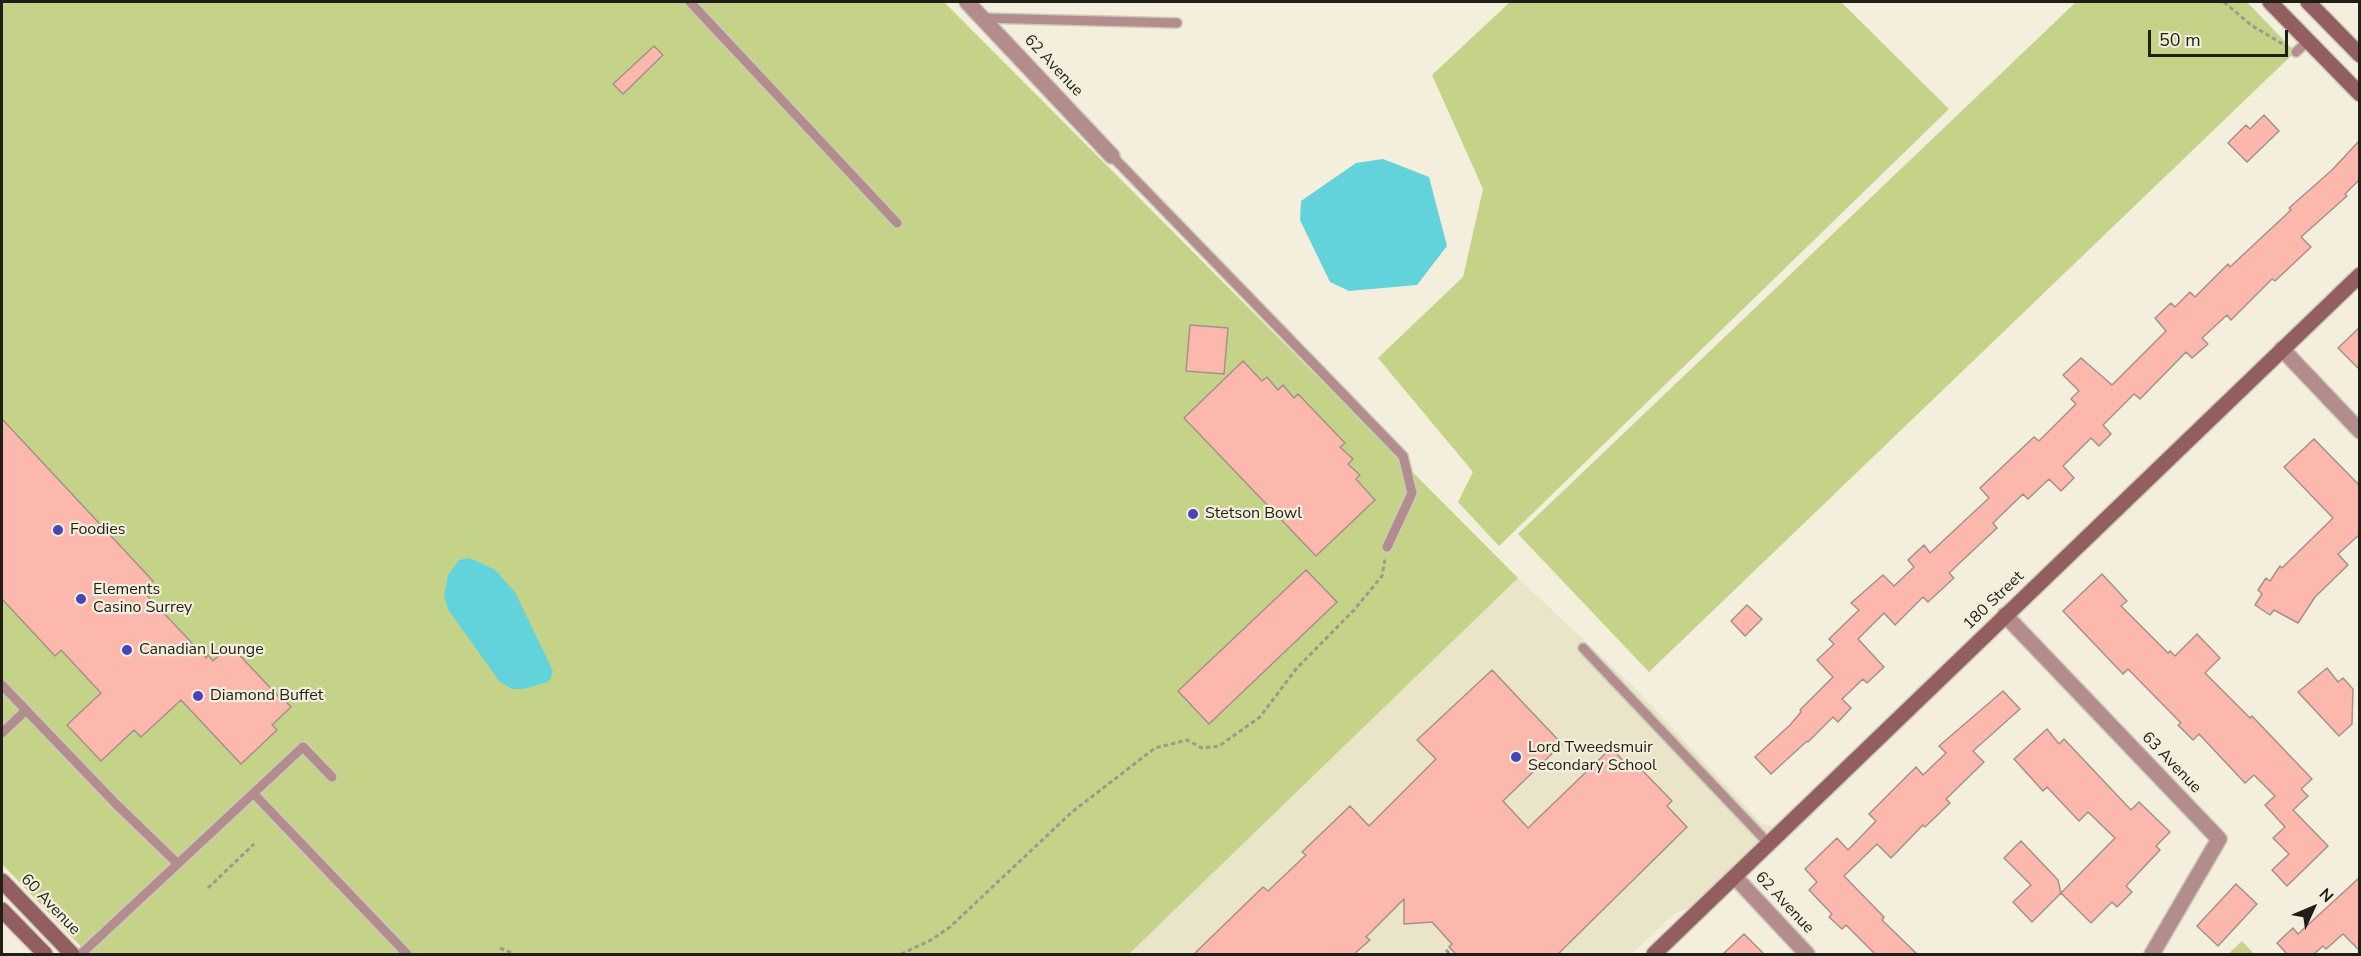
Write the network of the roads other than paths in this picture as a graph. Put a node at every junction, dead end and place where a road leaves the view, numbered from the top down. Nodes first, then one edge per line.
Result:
1 (690, 2) edge
2 (967, 2) edge
3 (2270, 2) edge
4 (2308, 2) edge
5 (983, 18) junction
6 (1177, 23) dead end
7 (2308, 41) junction
8 (2296, 52) road end
9 (2360, 55) edge
10 (2360, 94) edge
11 (1112, 156) joint
12 (897, 223) dead end
13 (2360, 275) edge
14 (2282, 349) junction
15 (2360, 431) edge
16 (1387, 547) road end
17 (2005, 615) junction
18 (1583, 648) dead end
19 (3, 689) edge
20 (25, 711) junction
21 (2, 733) edge
22 (332, 777) dead end
23 (254, 794) junction
24 (1769, 844) junction
25 (177, 863) junction
26 (1735, 877) junction
27 (2, 880) edge
28 (2, 910) edge
29 (45, 954) edge
30 (72, 954) edge
31 (81, 954) edge
32 (407, 954) edge
33 (1654, 954) edge
34 (1807, 954) edge
35 (2152, 954) edge

1 - 12 lane
2 - 5 street, 62 Avenue
3 - 7 street
4 - 9 street
5 - 6 lane
5 - 11 street, 62 Avenue
7 - 8 lane
7 - 10 street
11 - 16 lane
13 - 14 street, 180 Street
14 - 15 street
14 - 17 street, 180 Street
17 - 24 street, 180 Street
17 - 35 street, 63 Avenue
18 - 24 lane
19 - 20 lane
20 - 21 lane
20 - 25 lane
22 - 23 lane
23 - 25 lane
23 - 32 lane
24 - 26 street, 180 Street
25 - 31 lane
26 - 33 street, 180 Street
26 - 34 street, 62 Avenue
27 - 30 street, 60 Avenue
28 - 29 street

